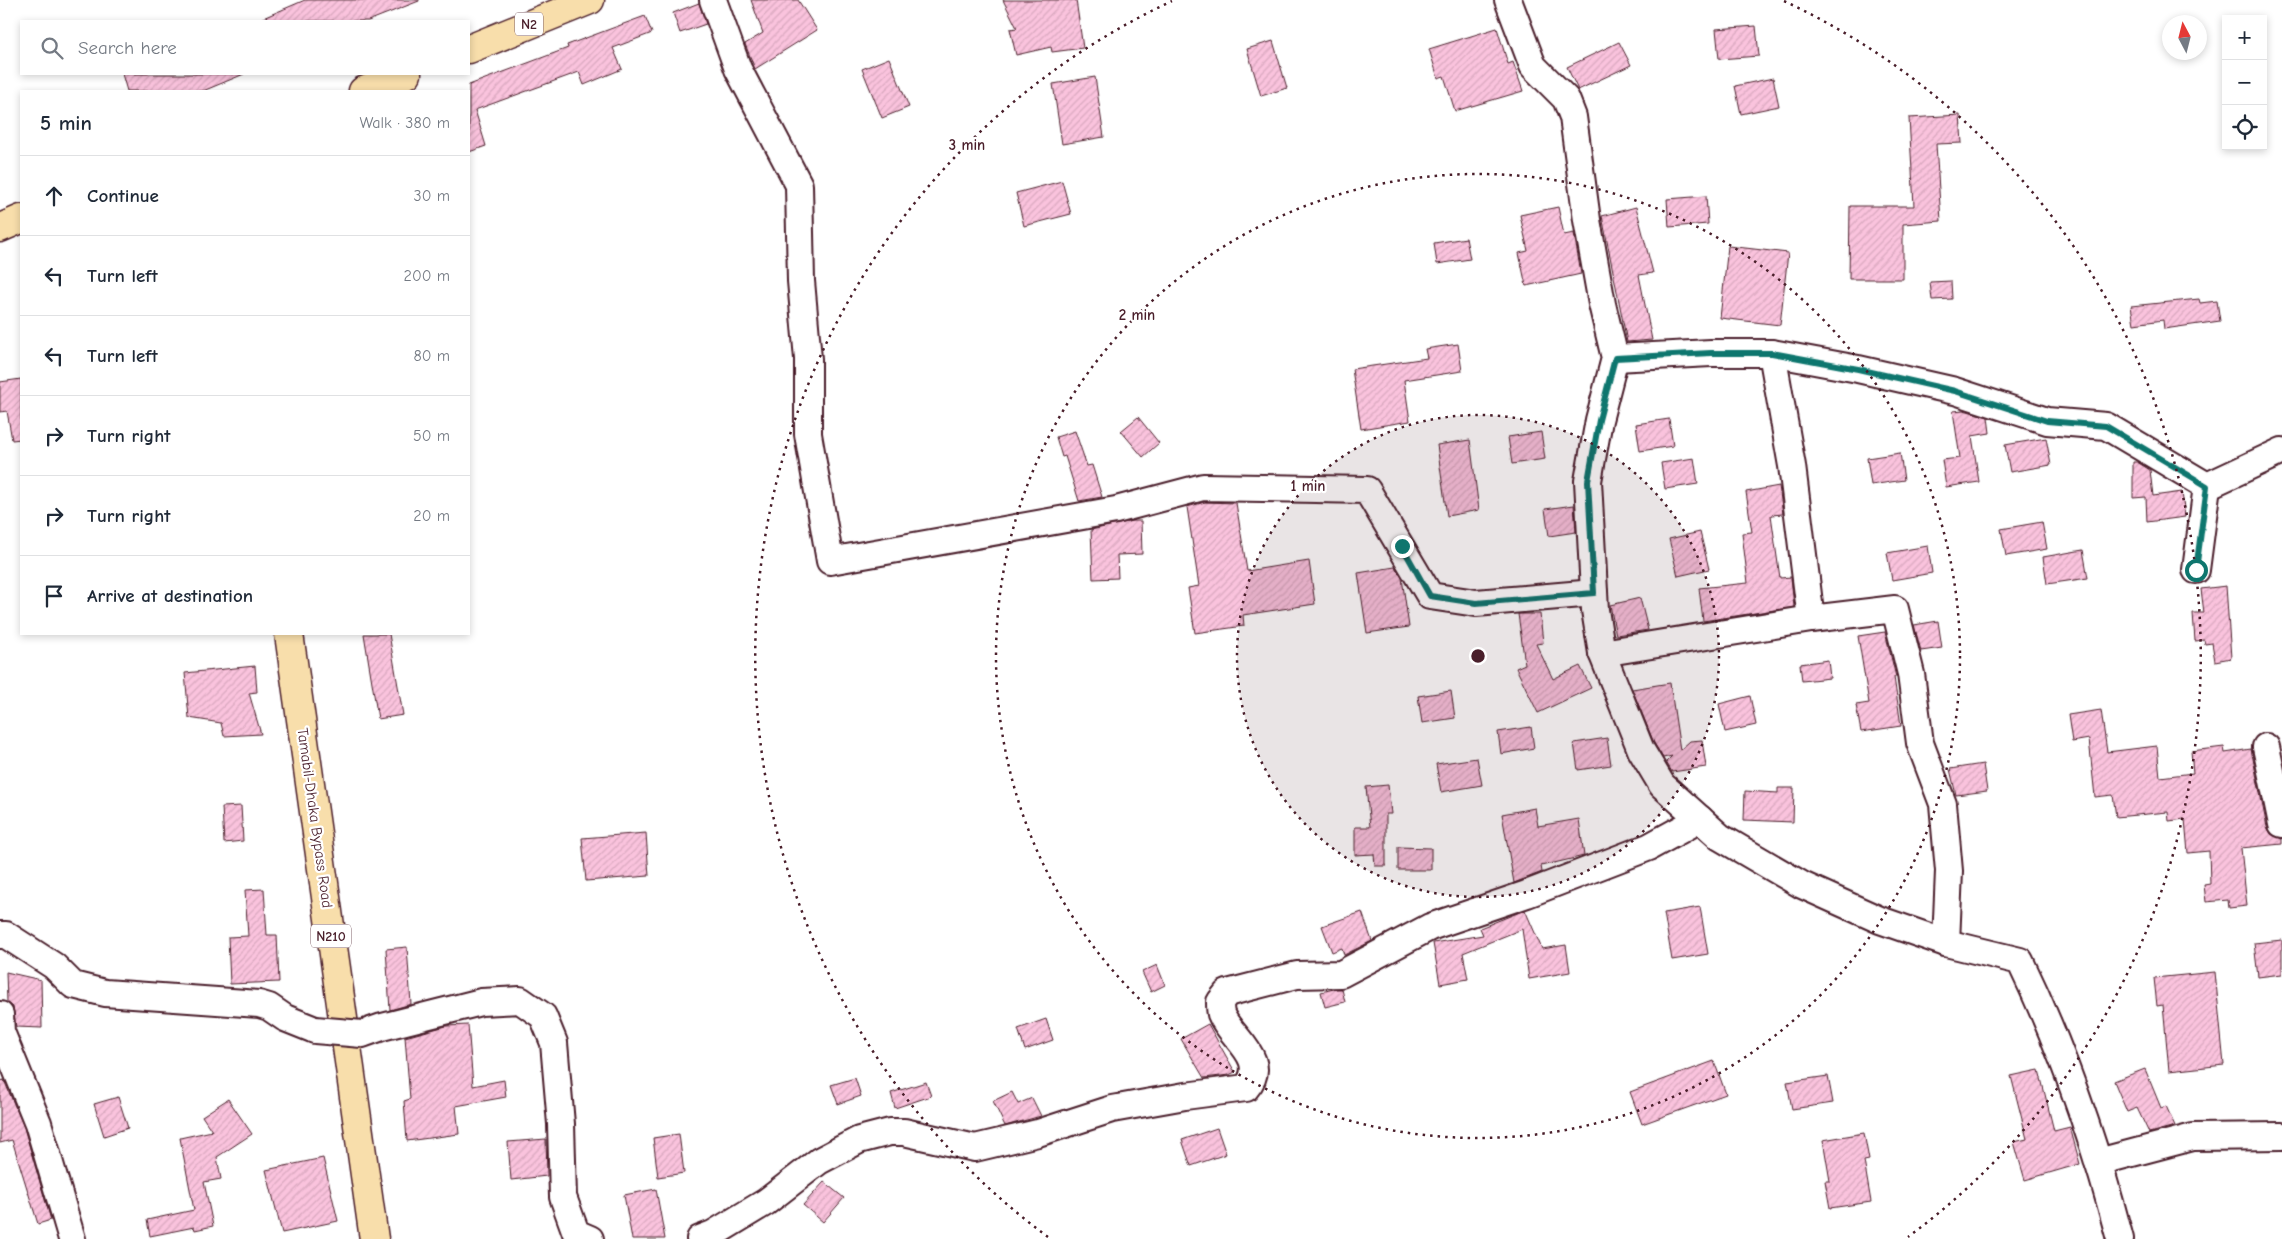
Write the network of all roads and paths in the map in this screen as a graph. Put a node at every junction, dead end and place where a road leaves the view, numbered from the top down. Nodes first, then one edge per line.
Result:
1 (590, 0) edge
2 (713, 0) edge
3 (1508, 0) edge
4 (470, 49) edge
5 (404, 75) edge
6 (366, 90) edge
7 (20, 219) edge
8 (0, 228) edge
9 (1772, 353) junction
10 (1615, 358) junction
11 (2282, 451) edge
12 (2207, 486) junction
13 (2196, 570) dead end
14 (1594, 593) junction
15 (1811, 619) junction
16 (289, 635) edge
17 (1602, 653) junction
18 (2266, 747) dead end
19 (1700, 819) junction
20 (2282, 824) edge
21 (0, 935) edge
22 (1946, 943) junction
23 (0, 1015) edge
24 (2282, 1136) edge
25 (2098, 1162) junction
26 (72, 1239) edge
27 (374, 1239) edge
28 (590, 1239) edge
29 (700, 1239) edge
30 (2120, 1239) edge

1 - 4 highway, N2
2 - 14 street
3 - 10 street
5 - 6 highway
7 - 8 highway
9 - 10 street
9 - 12 street
9 - 15 street
10 - 14 street
11 - 12 street
12 - 13 street
14 - 17 street
15 - 17 street
15 - 22 street
16 - 27 highway, Tamabil-Dhaka Bypass Road / N210
17 - 19 street
18 - 20 street
19 - 22 street
19 - 29 street
21 - 28 street, bridge
22 - 25 street
23 - 26 street
24 - 25 street
25 - 30 street

